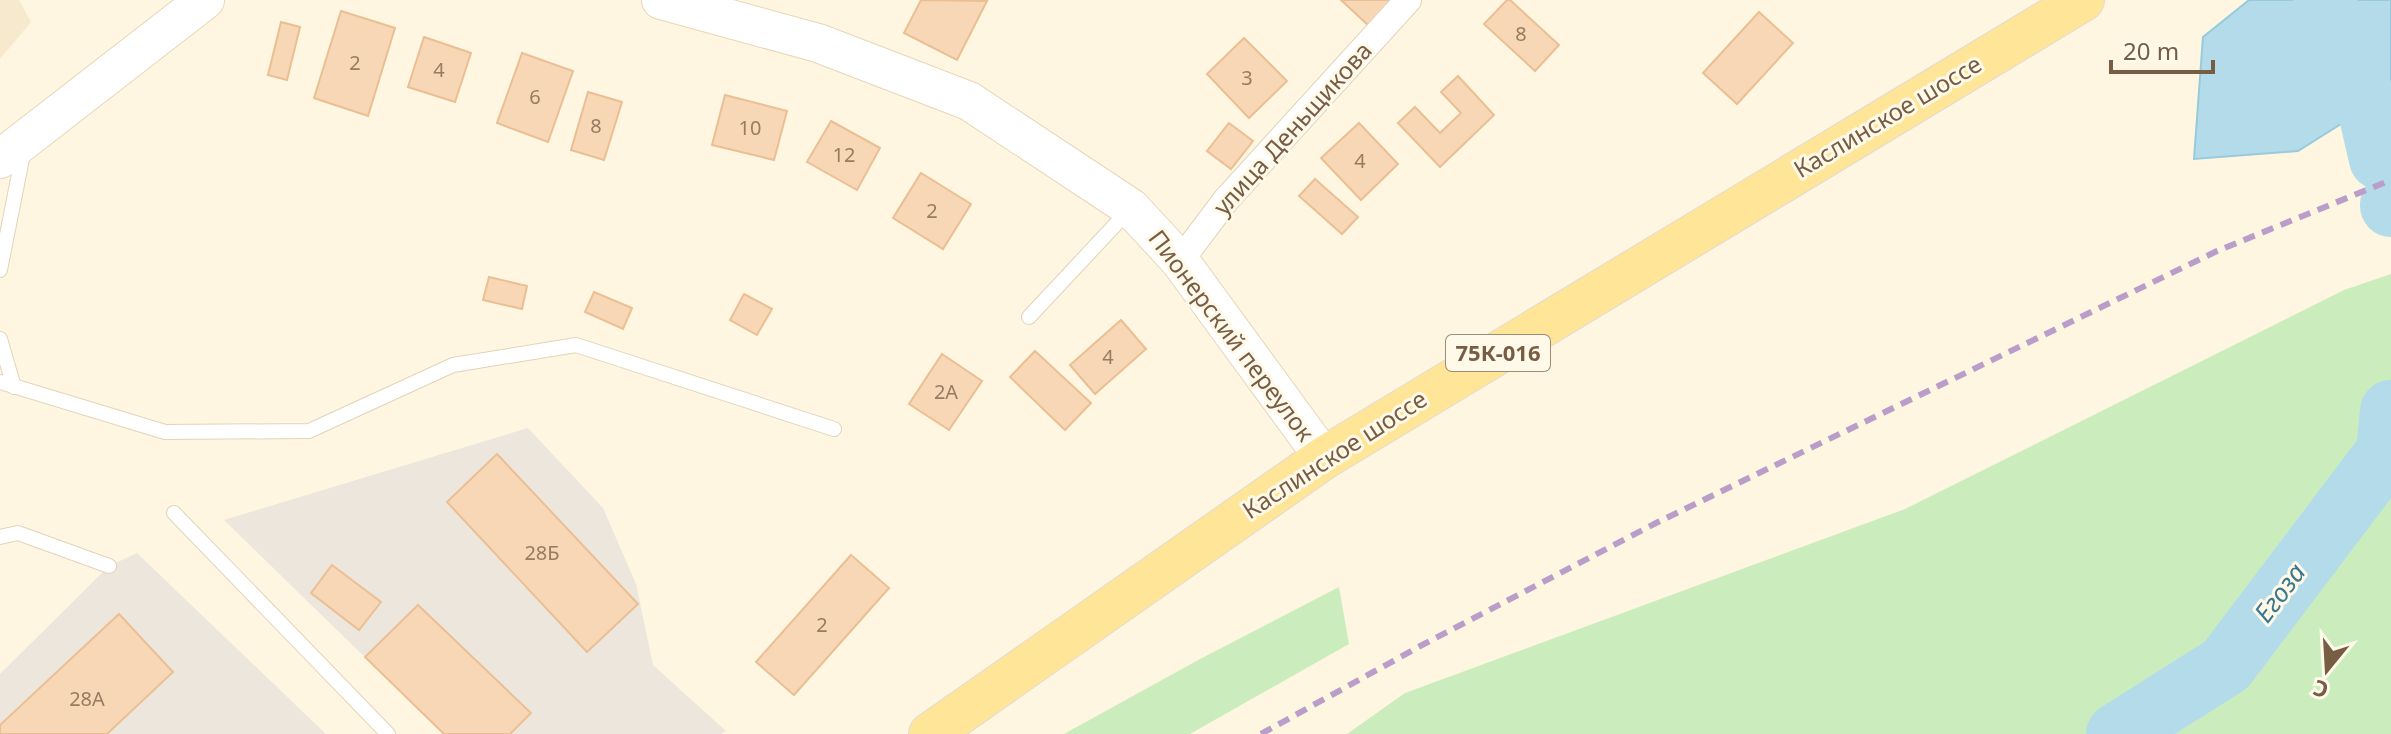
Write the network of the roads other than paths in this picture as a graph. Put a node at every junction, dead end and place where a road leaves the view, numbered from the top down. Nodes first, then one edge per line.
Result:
1 (661, 0) edge
2 (1408, 0) edge
3 (2069, 3) edge
4 (186, 6) edge
5 (13, 148) edge
6 (1131, 208) junction
7 (1180, 261) junction
8 (0, 270) edge
9 (1029, 317) dead end
10 (0, 339) edge
11 (7, 385) edge
12 (834, 429) dead end
13 (1324, 458) junction
14 (174, 513) dead end
15 (0, 537) edge
16 (109, 566) dead end
17 (388, 734) edge
18 (930, 734) edge

1 - 6 street, Пионерский переулок
2 - 7 street, улица Деньщикова
3 - 13 main road, Каслинское шоссе / 75К-016
4 - 5 street
5 - 8 lane
6 - 7 street, Пионерский переулок
6 - 9 lane
7 - 13 street, Пионерский переулок
10 - 11 lane
11 - 12 lane
13 - 18 main road, Каслинское шоссе / 75К-016
14 - 17 lane
15 - 16 lane

